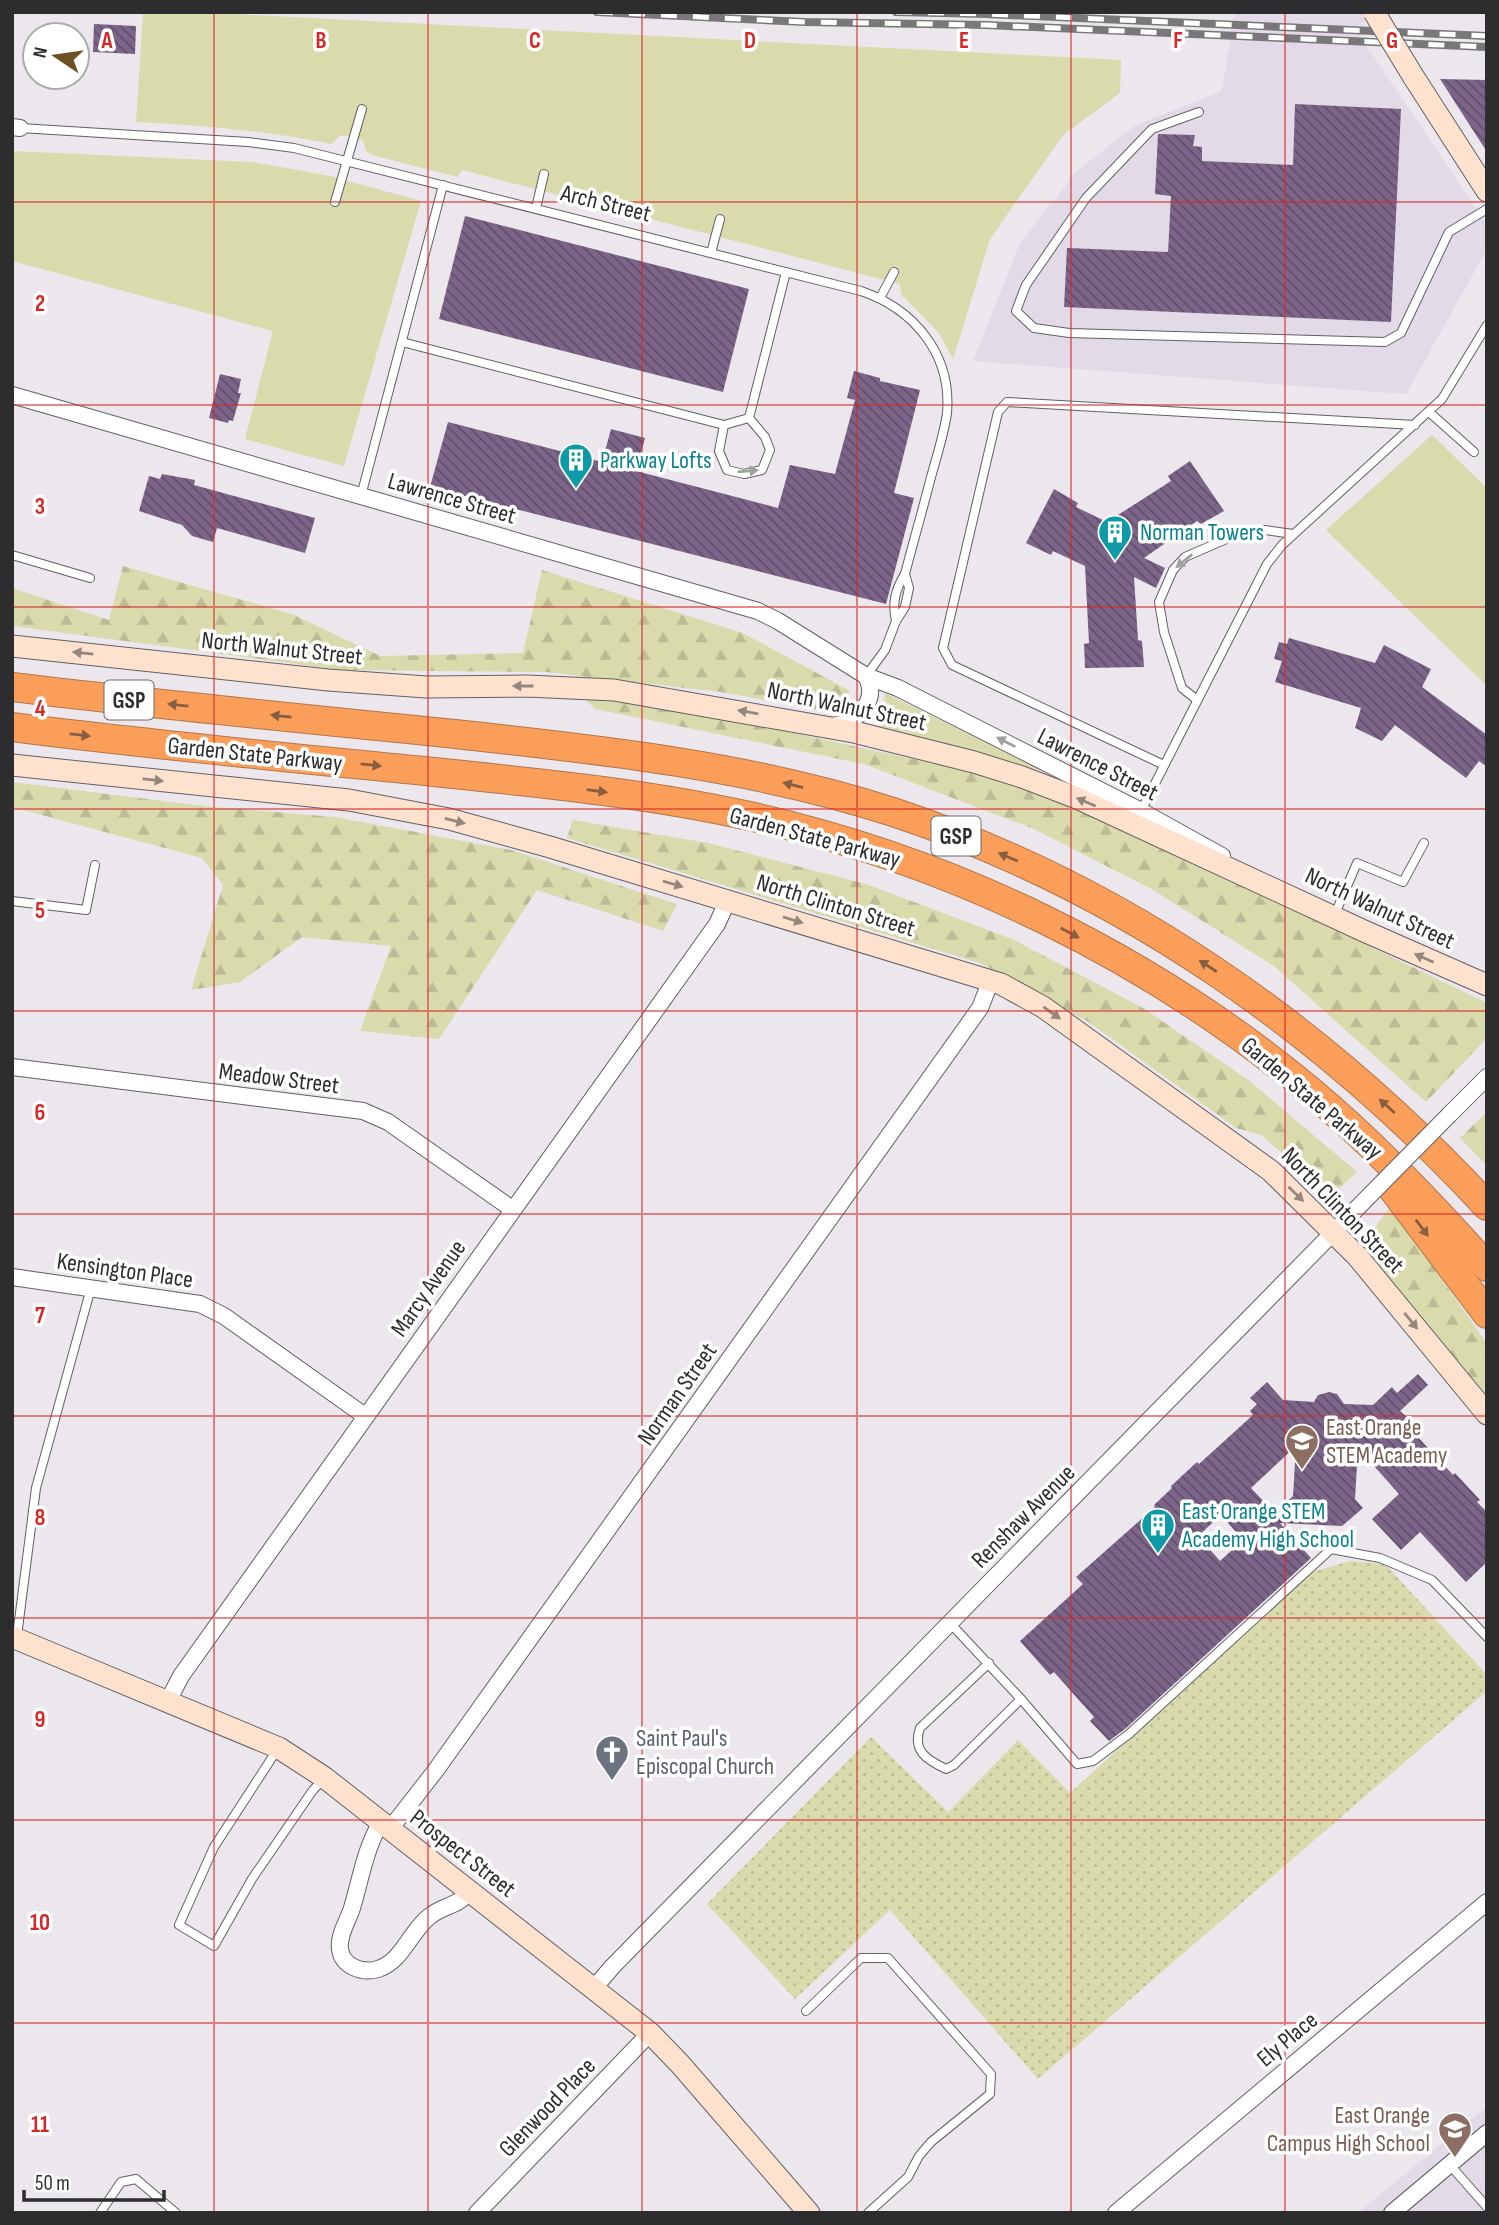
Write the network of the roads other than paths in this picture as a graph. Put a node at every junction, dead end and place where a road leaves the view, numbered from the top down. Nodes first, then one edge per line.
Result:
1 (1374, 12) edge
2 (362, 109) dead end
3 (1199, 112) dead end
4 (16, 127) edge
5 (347, 160) junction
6 (544, 174) dead end
7 (443, 185) junction
8 (1487, 191) edge
9 (335, 202) dead end
10 (536, 208) junction
11 (1487, 209) edge
12 (720, 219) dead end
13 (711, 253) junction
14 (786, 272) junction
15 (894, 272) dead end
16 (880, 298) junction
17 (1487, 325) edge
18 (402, 342) junction
19 (12, 395) edge
20 (1429, 412) junction
21 (749, 418) junction
22 (724, 425) junction
23 (1415, 425) junction
24 (1474, 452) dead end
25 (361, 496) junction
26 (1293, 534) junction
27 (12, 555) edge
28 (90, 578) dead end
29 (12, 646) edge
30 (866, 677) junction
31 (12, 687) edge
32 (1197, 700) junction
33 (829, 726) junction
34 (12, 727) edge
35 (12, 765) edge
36 (1164, 765) junction
37 (1141, 811) junction
38 (1423, 843) dead end
39 (95, 865) dead end
40 (728, 900) junction
41 (12, 901) edge
42 (1303, 902) junction
43 (1334, 917) junction
44 (991, 980) junction
45 (1487, 985) edge
46 (12, 1067) edge
47 (1487, 1077) edge
48 (1337, 1115) junction
49 (1487, 1206) edge
50 (512, 1209) junction
51 (1335, 1232) junction
52 (1487, 1267) edge
53 (12, 1277) edge
54 (92, 1288) junction
55 (1487, 1314) edge
56 (1487, 1414) edge
57 (365, 1416) junction
58 (950, 1623) junction
59 (1487, 1637) edge
60 (14, 1638) edge
61 (989, 1663) junction
62 (1021, 1699) junction
63 (167, 1703) junction
64 (279, 1748) junction
65 (326, 1777) junction
66 (385, 1825) junction
67 (470, 1891) junction
68 (1487, 1902) edge
69 (594, 1988) junction
70 (806, 2011) dead end
71 (650, 2033) junction
72 (1487, 2133) edge
73 (1449, 2164) junction
74 (1487, 2207) edge
75 (100, 2213) edge
76 (176, 2213) edge
77 (477, 2213) edge
78 (809, 2213) edge
79 (869, 2213) edge
80 (1116, 2213) edge
81 (1392, 2213) edge

1 - 8 main road, bridge
2 - 5 lane
3 - 11 lane
4 - 5 lane, Arch Street
5 - 7 lane, Arch Street
5 - 9 lane
6 - 10 lane
7 - 10 lane, Arch Street
7 - 18 lane
10 - 13 lane, Arch Street
12 - 13 lane
13 - 14 lane, Arch Street
14 - 16 lane, Arch Street
14 - 21 lane
15 - 16 lane
16 - 30 lane, Arch Street
17 - 20 lane
18 - 22 lane
18 - 25 lane
19 - 25 street, Lawrence Street
20 - 23 lane
20 - 24 lane
21 - 22 lane
22 -> 21 lane
23 - 26 lane
23 - 36 lane
25 - 30 street, Lawrence Street
26 - 32 lane
26 -> 32 lane
27 - 28 lane
33 -> 29 main road, North Walnut Street
30 - 33 street
37 -> 30 street, Lawrence Street
49 -> 31 highway, Garden State Parkway / GSP
32 - 36 lane
42 -> 33 main road, North Walnut Street
34 -> 48 highway, Garden State Parkway / GSP
35 -> 40 main road, North Clinton Street
36 - 37 lane
37 - 42 street, Lawrence Street
38 - 43 lane
39 - 41 lane
40 -> 44 main road, North Clinton Street
40 - 50 street, Marcy Avenue
42 - 43 main road, North Walnut Street
45 -> 43 main road, North Walnut Street
44 -> 51 main road, North Clinton Street
44 - 66 street, Norman Street
46 - 50 street, Meadow Street
47 - 51 street, Renshaw Avenue, bridge
48 - 52 highway, Garden State Parkway / GSP
48 -> 55 highway
50 - 57 street, Marcy Avenue
51 -> 56 main road, North Clinton Street
51 - 58 street, Renshaw Avenue
53 - 54 street, Kensington Place
54 - 57 street, Kensington Place
54 - 60 lane
57 - 63 street, Marcy Avenue
58 - 61 lane
58 - 69 street, Renshaw Avenue
59 - 62 lane
60 - 63 main road, Prospect Street
61 - 62 lane
61 - 62 lane
63 - 64 main road, Prospect Street
64 - 65 main road, Prospect Street
64 - 65 lane
65 - 66 main road, Prospect Street
66 - 67 main road, Prospect Street
66 - 67 street, Norman Street
67 - 69 main road, Prospect Street
68 - 80 street, Ely Place
69 - 71 main road, Prospect Street
70 - 79 lane
71 - 77 street, Glenwood Place
71 - 78 main road, Prospect Street
72 - 73 street
73 - 74 lane
73 - 81 street
75 - 76 lane

